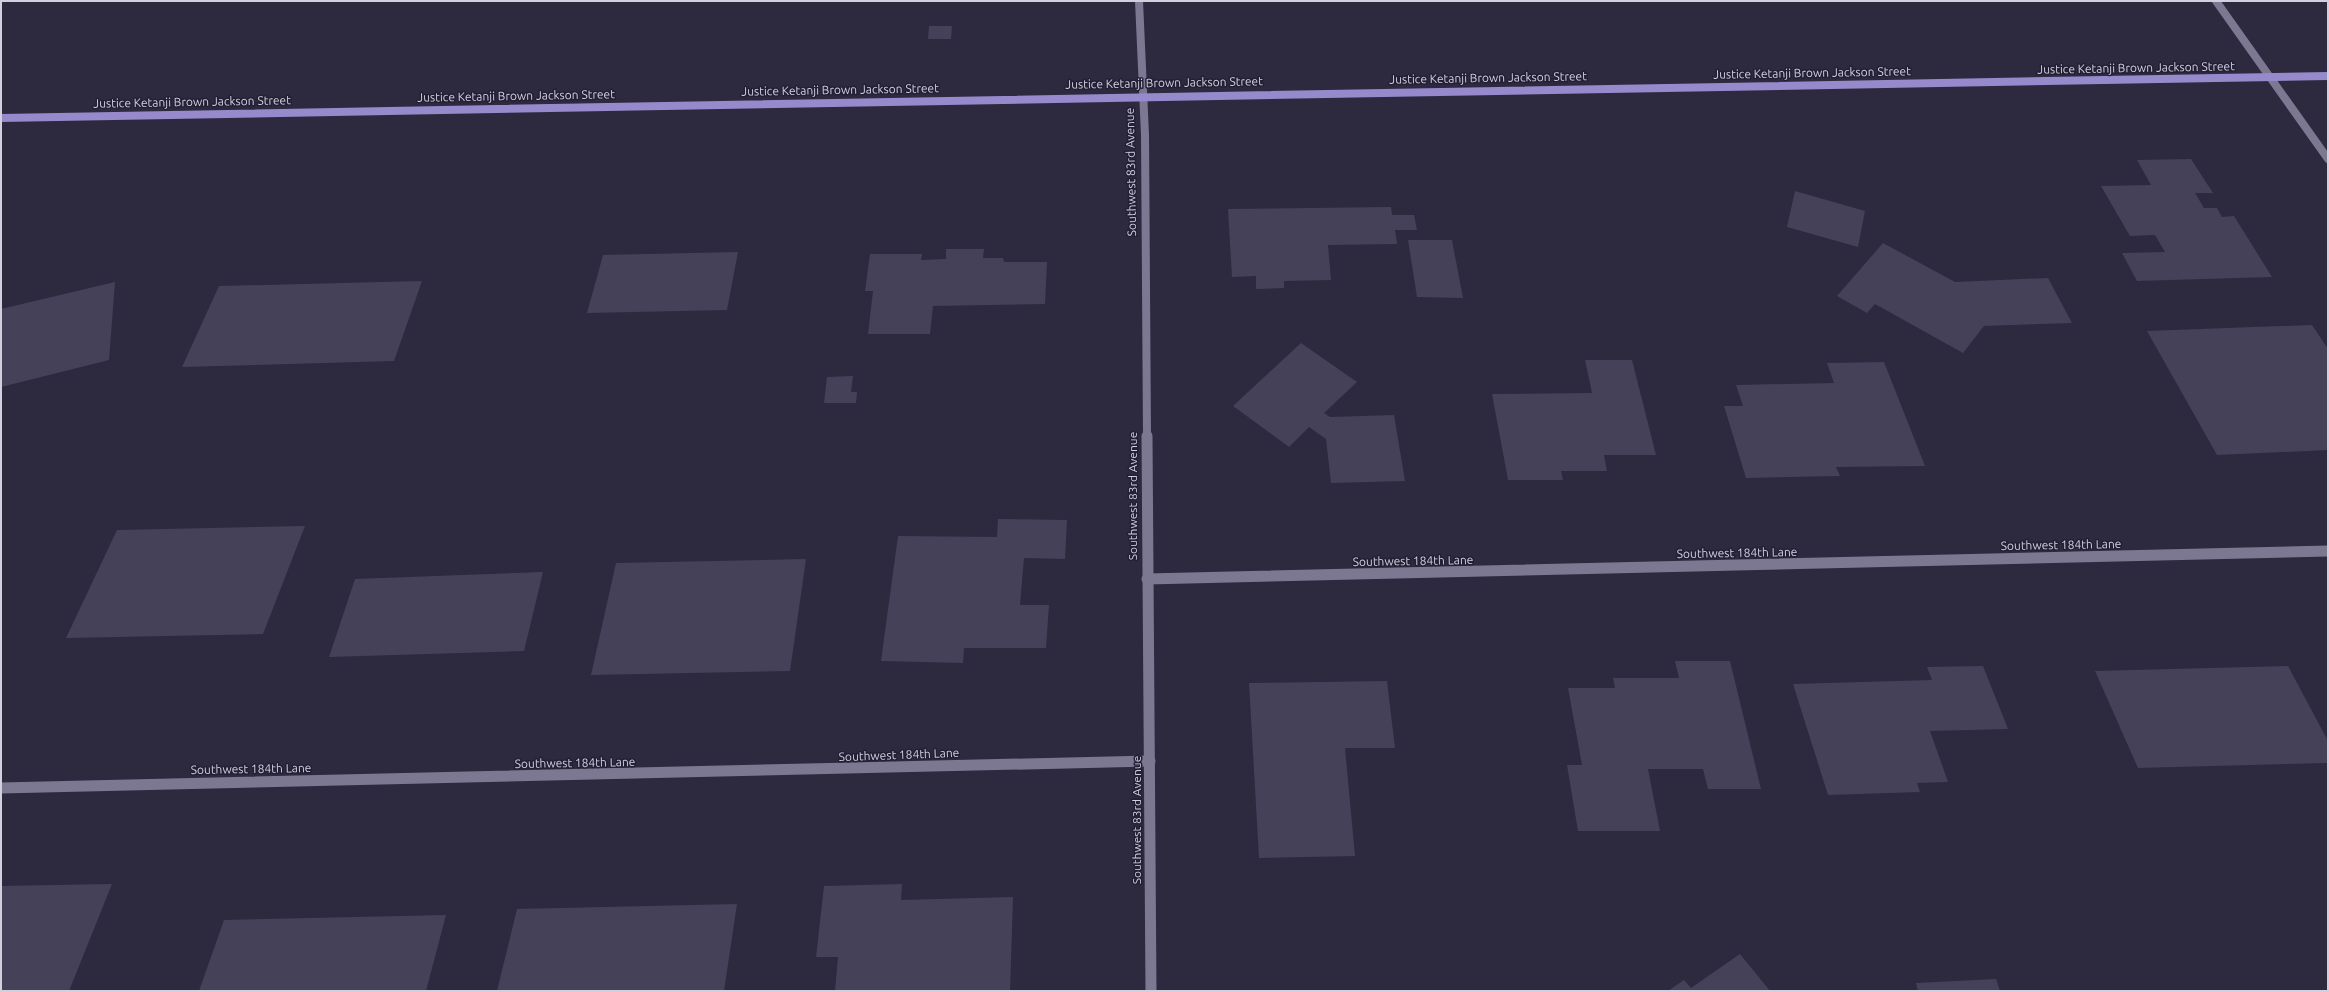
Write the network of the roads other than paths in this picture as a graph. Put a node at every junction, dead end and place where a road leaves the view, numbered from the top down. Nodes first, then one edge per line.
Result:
1 (1139, 1) edge
2 (2216, 1) edge
3 (2328, 76) edge
4 (2270, 77) junction
5 (1143, 96) junction
6 (1, 118) edge
7 (2328, 159) edge
8 (2328, 551) edge
9 (1147, 579) junction
10 (1150, 761) junction
11 (1, 788) edge
12 (1151, 991) edge

1 - 5 street, Southwest 83rd Avenue
2 - 4 street
3 - 4 main road, Justice Ketanji Brown Jackson Street
4 - 5 main road, Justice Ketanji Brown Jackson Street
4 - 7 street
5 - 6 main road, Justice Ketanji Brown Jackson Street
5 - 9 street, Southwest 83rd Avenue
8 - 9 street, Southwest 184th Lane
9 - 10 street, Southwest 83rd Avenue
10 - 11 street, Southwest 184th Lane
10 - 12 street, Southwest 83rd Avenue

